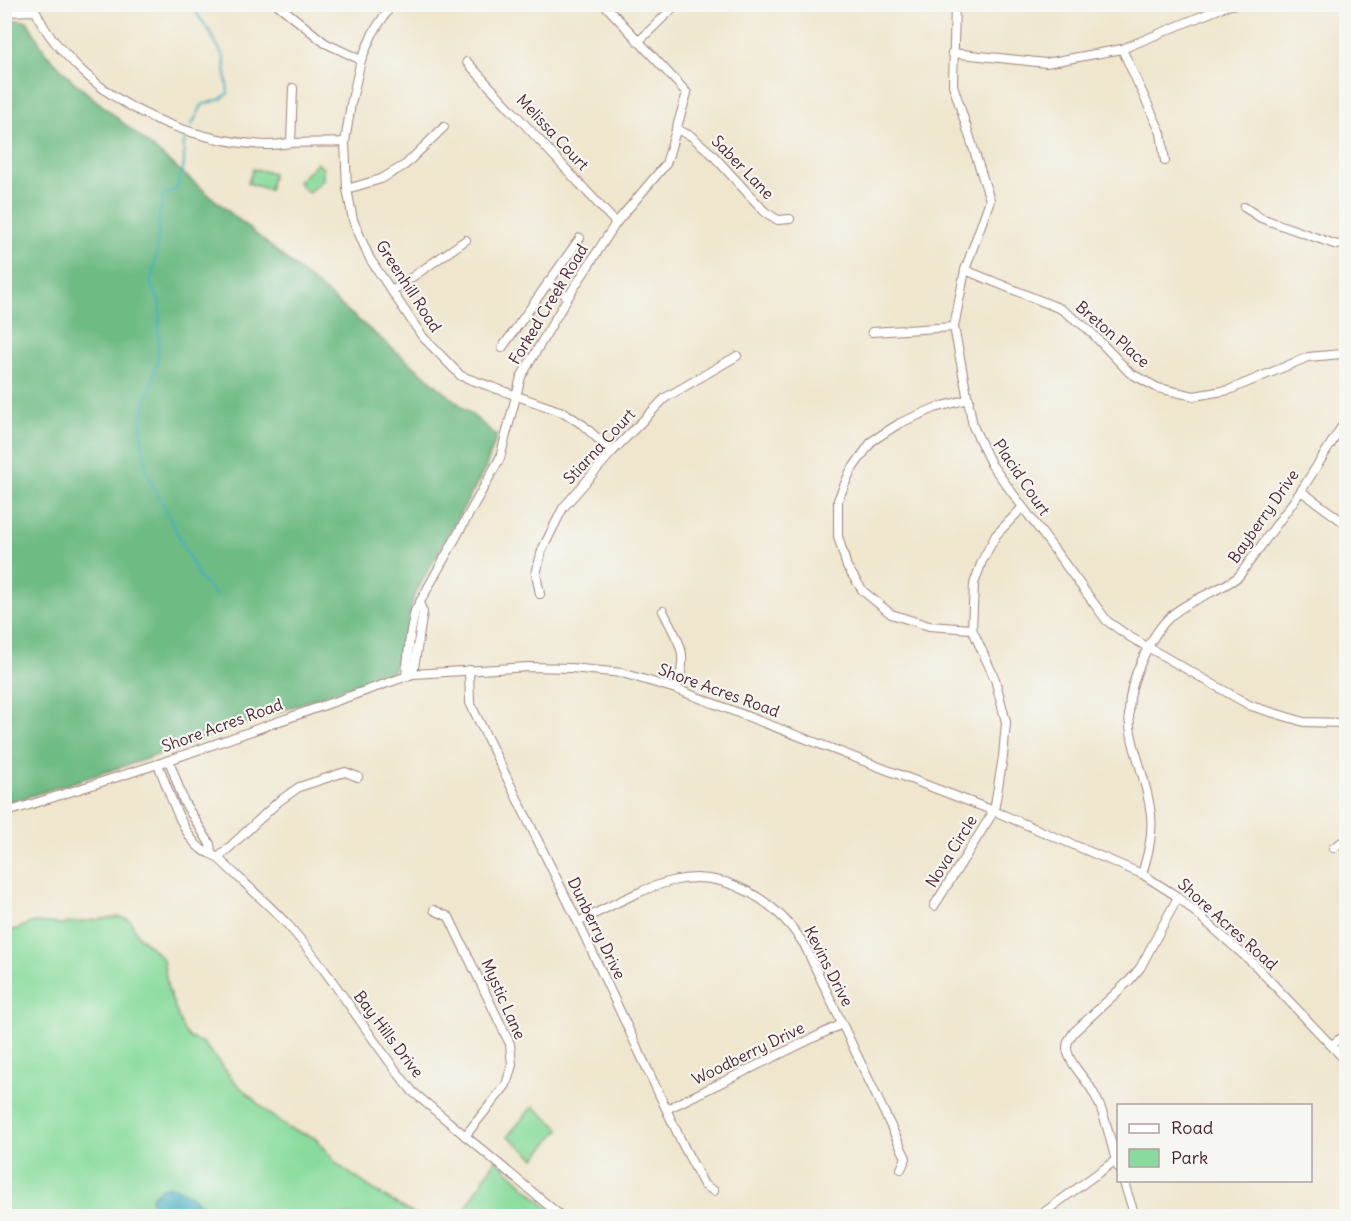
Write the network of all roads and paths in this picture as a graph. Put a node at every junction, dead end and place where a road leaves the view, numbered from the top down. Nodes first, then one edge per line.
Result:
1 (277, 4) edge
2 (392, 4) edge
3 (604, 4) edge
4 (674, 4) edge
5 (955, 4) edge
6 (1237, 4) edge
7 (38, 8) edge
8 (4, 12) edge
9 (638, 42) junction
10 (1122, 49) junction
11 (952, 53) junction
12 (361, 60) junction
13 (467, 62) dead end
14 (293, 88) dead end
15 (444, 127) dead end
16 (676, 129) junction
17 (345, 142) junction
18 (291, 143) junction
19 (1166, 161) dead end
20 (347, 189) junction
21 (1244, 207) dead end
22 (790, 219) dead end
23 (616, 223) junction
24 (580, 238) dead end
25 (466, 240) dead end
26 (1347, 243) edge
27 (965, 270) junction
28 (548, 282) junction
29 (392, 291) junction
30 (568, 297) junction
31 (954, 327) junction
32 (872, 333) dead end
33 (502, 348) dead end
34 (737, 356) dead end
35 (1347, 356) edge
36 (516, 395) junction
37 (969, 399) junction
38 (1347, 420) edge
39 (612, 452) junction
40 (1301, 491) junction
41 (1022, 508) junction
42 (1347, 524) edge
43 (540, 594) dead end
44 (663, 611) dead end
45 (972, 628) junction
46 (1148, 647) junction
47 (470, 670) junction
48 (410, 675) junction
49 (676, 689) junction
50 (1347, 723) edge
51 (169, 760) junction
52 (158, 764) junction
53 (358, 777) dead end
54 (994, 812) junction
55 (4, 813) edge
56 (1347, 839) edge
57 (1333, 848) dead end
58 (214, 855) junction
59 (1142, 874) junction
60 (1178, 897) junction
61 (934, 906) dead end
62 (434, 910) dead end
63 (578, 922) junction
64 (842, 1024) junction
65 (1347, 1035) edge
66 (1331, 1045) junction
67 (1347, 1061) edge
68 (667, 1109) junction
69 (465, 1136) junction
70 (1117, 1164) edge
71 (901, 1169) dead end
72 (1124, 1182) edge
73 (714, 1191) dead end
74 (561, 1216) edge
75 (1039, 1216) edge
76 (1136, 1216) edge

1 - 12 street
2 - 12 street, Greenhill Road
3 - 9 street
4 - 9 street
5 - 11 street, Placid Court
6 - 10 street
7 - 8 street
7 - 18 street
9 - 16 street, Forked Creek Road
10 - 11 street
10 - 19 street
11 - 27 street, Placid Court
12 - 17 street, Greenhill Road
13 - 23 street, Melissa Court
14 - 18 street
15 - 20 street
16 - 22 street, Saber Lane
16 - 23 street, Forked Creek Road
17 - 18 street
17 - 20 street, Greenhill Road
20 - 29 street, Greenhill Road
21 - 26 street
23 - 30 street, Forked Creek Road
24 - 28 street
25 - 29 street
27 - 31 street, Placid Court
27 - 35 street, Breton Place
28 - 30 street
28 - 33 street
29 - 36 street, Greenhill Road
30 - 36 street, Forked Creek Road
31 - 32 street
31 - 37 street, Placid Court
34 - 39 street, Stiarna Court
36 - 39 street, Greenhill Road
36 - 48 street, Forked Creek Road
37 - 41 street, Placid Court
37 - 45 street
38 - 40 street, Bayberry Drive
39 - 43 street, Stiarna Court
40 - 42 street
40 - 46 street, Bayberry Drive
41 - 45 street
41 - 46 street, Placid Court
44 - 49 street
45 - 54 street
46 - 50 street, Placid Court
46 - 59 street, Bayberry Drive
47 - 48 street, Shore Acres Road
47 - 49 street, Shore Acres Road
47 - 63 street, Dunberry Drive
48 - 51 street, Shore Acres Road
49 - 54 street, Shore Acres Road
51 - 52 street, Shore Acres Road
51 - 58 street, Bay Hills Drive
52 - 55 street, Shore Acres Road
52 - 58 street, Bay Hills Drive
53 - 58 street
54 - 59 street, Shore Acres Road
54 - 61 street, Nova Circle
56 - 57 street
58 - 69 street, Bay Hills Drive
59 - 60 street, Shore Acres Road
60 - 66 street, Shore Acres Road
60 - 70 street
62 - 69 street, Mystic Lane
63 - 64 street, Kevins Drive
63 - 68 street, Dunberry Drive
64 - 68 street, Woodberry Drive
64 - 71 street, Kevins Drive
65 - 66 street
66 - 67 street, Shore Acres Road
68 - 73 street, Dunberry Drive
69 - 74 street, Bay Hills Drive
70 - 75 street
72 - 76 street

